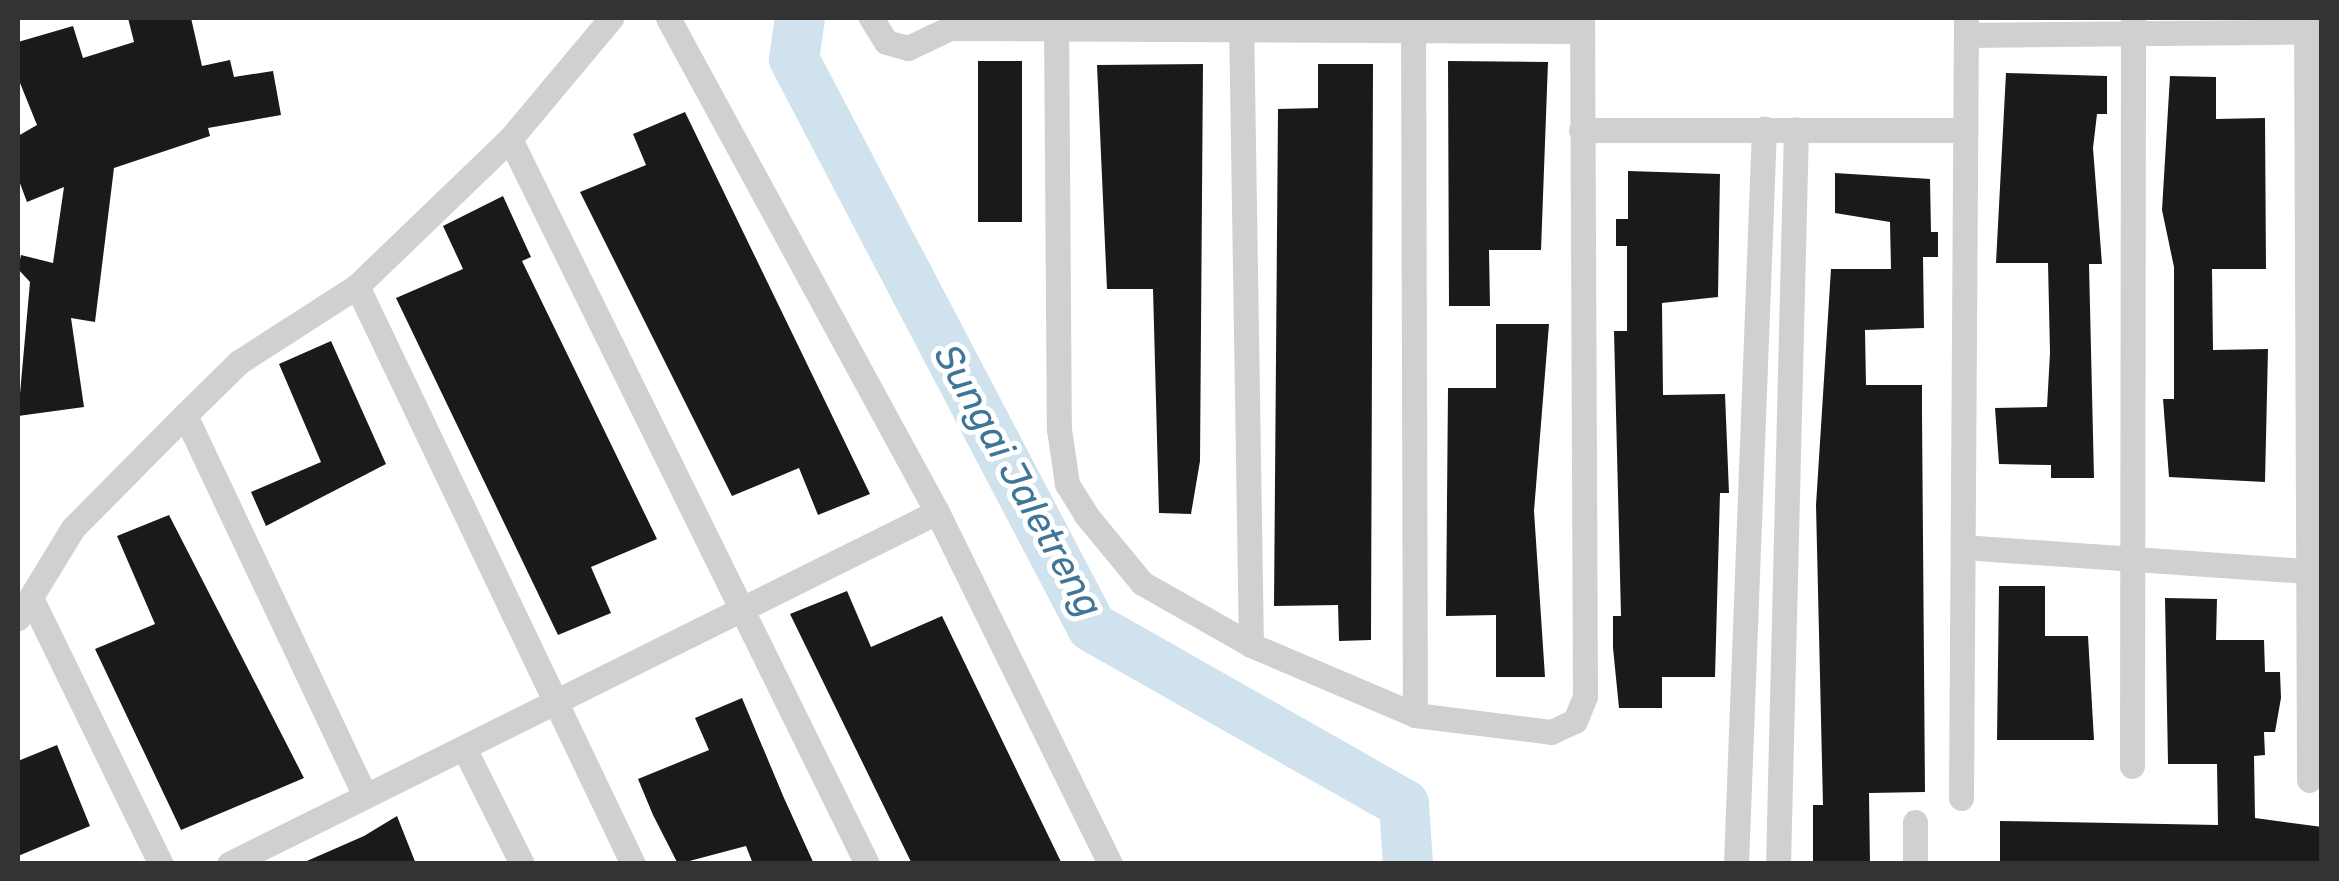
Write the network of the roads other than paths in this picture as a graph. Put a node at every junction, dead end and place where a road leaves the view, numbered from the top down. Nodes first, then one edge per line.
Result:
1 (611, 18) edge
2 (668, 18) edge
3 (871, 18) edge
4 (1241, 23) edge
5 (1056, 24) edge
6 (1413, 24) edge
7 (1582, 24) edge
8 (1966, 26) edge
9 (2133, 26) edge
10 (2311, 28) edge
11 (1796, 129) junction
12 (1581, 130) junction
13 (1764, 130) junction
14 (1965, 130) junction
15 (510, 138) junction
16 (357, 286) junction
17 (185, 414) junction
18 (937, 512) junction
19 (1963, 546) junction
20 (2128, 558) junction
21 (2308, 571) junction
22 (741, 607) junction
23 (24, 608) edge
24 (1251, 645) junction
25 (558, 703) junction
26 (1415, 715) junction
27 (2315, 716) edge
28 (464, 748) junction
29 (2132, 766) dead end
30 (2309, 780) dead end
31 (365, 795) junction
32 (1961, 798) dead end
33 (1916, 822) dead end
34 (161, 864) edge
35 (229, 864) edge
36 (522, 864) edge
37 (633, 864) edge
38 (867, 864) edge
39 (1110, 864) edge
40 (1736, 864) edge
41 (1778, 864) edge
42 (1915, 864) edge

1 - 15 street
2 - 18 street
3 - 5 street
4 - 5 street
4 - 6 street
4 - 24 street
5 - 24 street
6 - 7 street
6 - 26 street
7 - 12 street
8 - 9 street
8 - 14 street
9 - 10 street
9 - 20 street
10 - 21 street
11 - 13 street
11 - 14 street
11 - 41 street
12 - 13 street
12 - 26 street
13 - 40 street
14 - 19 street
15 - 16 street
15 - 22 street
16 - 17 street
16 - 25 street
17 - 23 street
17 - 31 street
18 - 22 street
18 - 39 street
19 - 20 street
19 - 32 street
20 - 21 street
20 - 29 street
21 - 27 street
22 - 25 street
22 - 38 street
23 - 34 street
24 - 26 street
25 - 28 street
25 - 37 street
27 - 30 street
28 - 31 street
28 - 36 street
31 - 35 street
33 - 42 street

